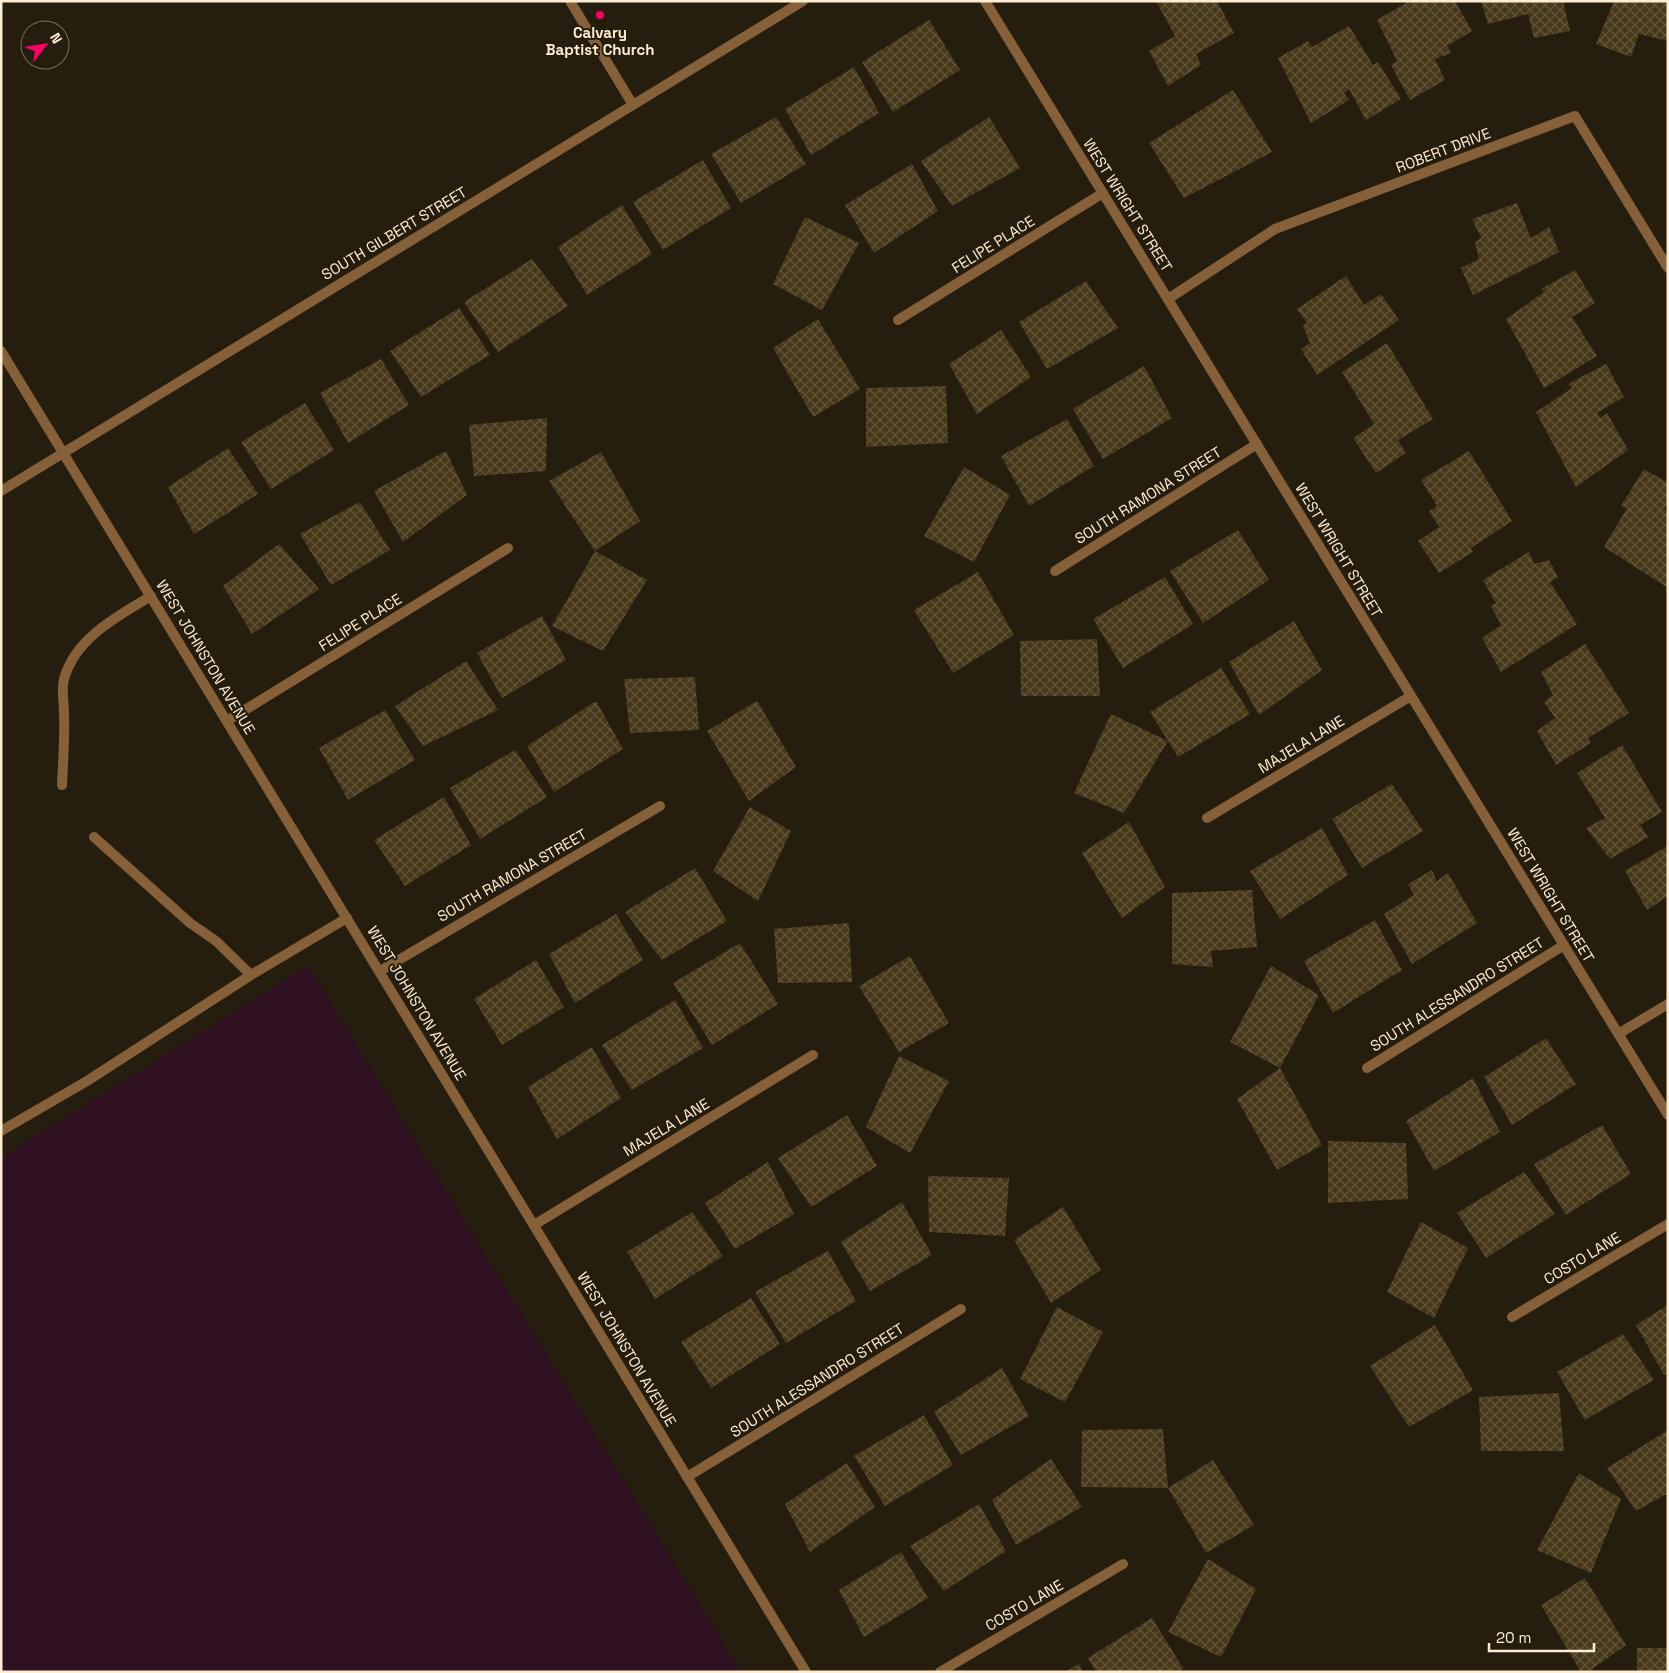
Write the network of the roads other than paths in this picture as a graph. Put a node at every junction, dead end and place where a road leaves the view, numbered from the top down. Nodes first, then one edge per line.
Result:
1 (570, 1) edge
2 (803, 1) edge
3 (985, 1) edge
4 (633, 106) junction
5 (1103, 193) junction
6 (1668, 268) edge
7 (1168, 299) junction
8 (898, 320) dead end
9 (1, 350) edge
10 (1257, 444) junction
11 (64, 453) junction
12 (1, 491) edge
13 (508, 548) dead end
14 (1055, 571) dead end
15 (151, 596) junction
16 (1411, 696) junction
17 (227, 721) junction
18 (62, 786) dead end
19 (660, 806) dead end
20 (1206, 818) dead end
21 (94, 838) dead end
22 (347, 918) junction
23 (1564, 945) junction
24 (380, 971) junction
25 (251, 975) junction
26 (1668, 1004) edge
27 (1618, 1034) junction
28 (813, 1054) dead end
29 (1367, 1068) dead end
30 (1668, 1115) edge
31 (1, 1131) edge
32 (1668, 1224) edge
33 (534, 1225) junction
34 (961, 1309) dead end
35 (1512, 1317) dead end
36 (688, 1477) junction
37 (1124, 1564) dead end
38 (806, 1672) edge
39 (940, 1672) edge

1 - 4 street
2 - 4 street, SOUTH GILBERT STREET
3 - 5 street, WEST WRIGHT STREET
4 - 11 street, SOUTH GILBERT STREET
5 - 7 street, WEST WRIGHT STREET
5 - 8 street, FELIPE PLACE
6 - 7 street, ROBERT DRIVE
7 - 10 street, WEST WRIGHT STREET
9 - 11 street, WEST JOHNSTON AVENUE
10 - 14 street, SOUTH RAMONA STREET
10 - 16 street, WEST WRIGHT STREET
11 - 12 street, SOUTH GILBERT STREET
11 - 15 street, WEST JOHNSTON AVENUE
13 - 17 street, FELIPE PLACE
15 - 17 street, WEST JOHNSTON AVENUE
15 - 18 street
16 - 20 street, MAJELA LANE
16 - 23 street, WEST WRIGHT STREET
17 - 22 street, WEST JOHNSTON AVENUE
19 - 24 street, SOUTH RAMONA STREET
21 - 25 street
22 - 24 street, WEST JOHNSTON AVENUE
22 - 25 street
23 - 27 street, WEST WRIGHT STREET
23 - 29 street, SOUTH ALESSANDRO STREET
24 - 33 street, WEST JOHNSTON AVENUE
25 - 31 street
26 - 27 street
27 - 30 street, WEST WRIGHT STREET
28 - 33 street, MAJELA LANE
32 - 35 street, COSTO LANE
33 - 36 street, WEST JOHNSTON AVENUE
34 - 36 street, SOUTH ALESSANDRO STREET
36 - 38 street, WEST JOHNSTON AVENUE
37 - 39 street, COSTO LANE

